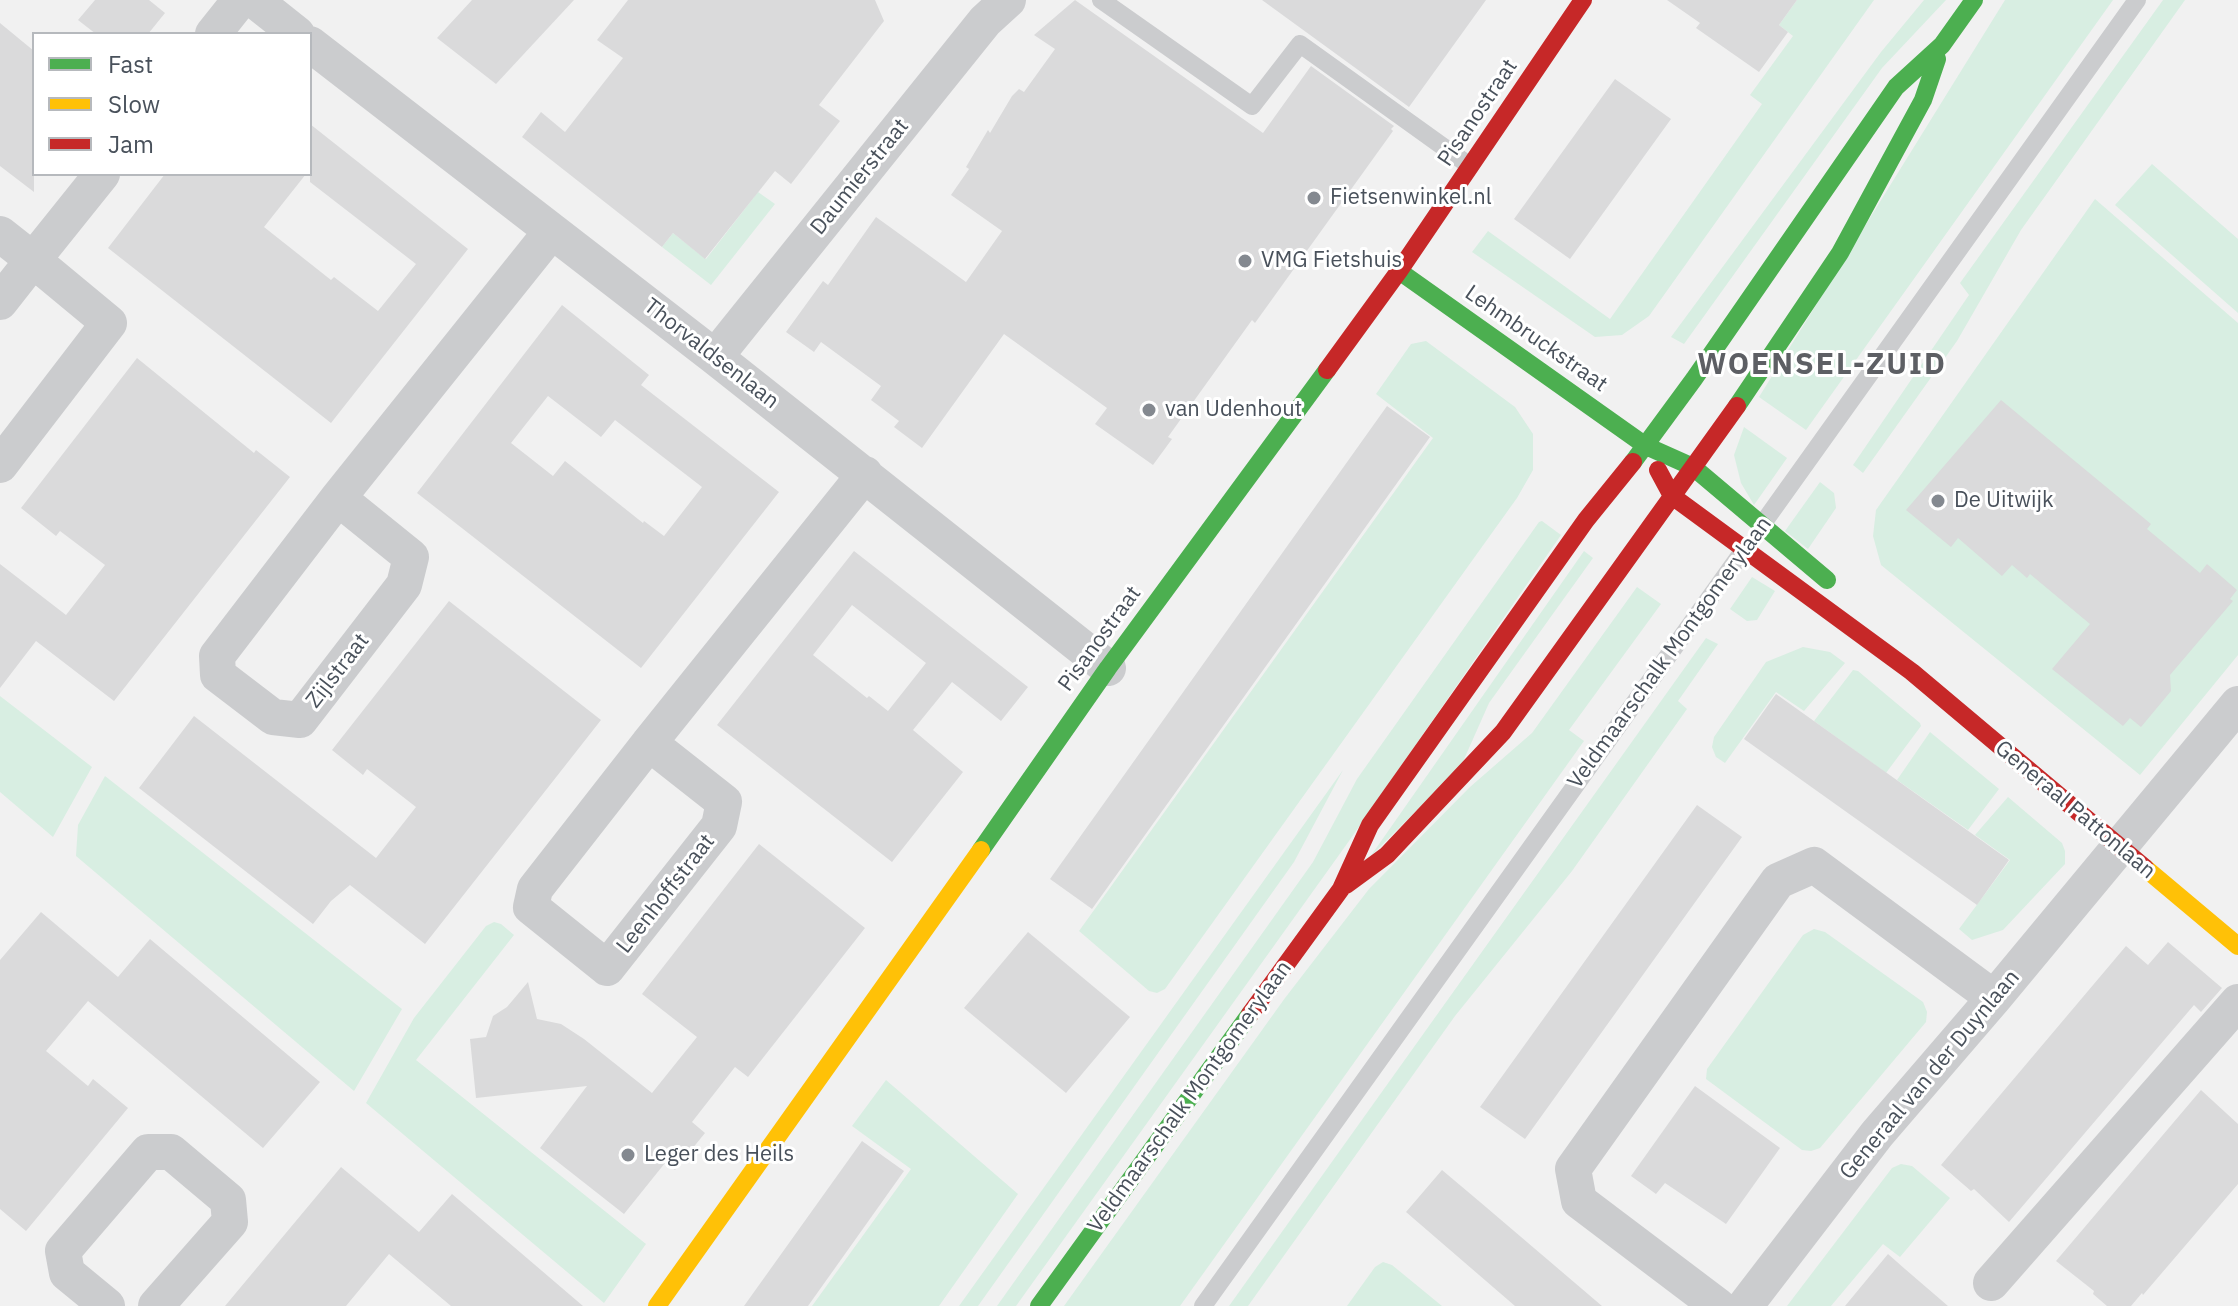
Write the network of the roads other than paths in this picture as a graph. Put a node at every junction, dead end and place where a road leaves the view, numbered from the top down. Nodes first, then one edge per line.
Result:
1 (240, 0) edge
2 (254, 0) edge
3 (1101, 0) edge
4 (1583, 0) edge
5 (1974, 0) edge
6 (2137, 0) edge
7 (990, 7) edge
8 (215, 32) edge
9 (294, 32) edge
10 (1942, 45) junction
11 (312, 46) edge
12 (1470, 166) junction
13 (100, 176) edge
14 (551, 232) junction
15 (0, 234) edge
16 (33, 260) junction
17 (1399, 271) junction
18 (0, 302) edge
19 (715, 357) junction
20 (1646, 446) junction
21 (0, 465) edge
22 (1693, 467) junction
23 (865, 474) junction
24 (1672, 496) junction
25 (338, 498) junction
26 (1762, 524) junction
27 (1743, 551) junction
28 (1108, 668) junction
29 (1912, 672) junction
30 (2238, 704) edge
31 (649, 743) junction
32 (2119, 847) junction
33 (1341, 889) junction
34 (2238, 946) edge
35 (1994, 998) junction
36 (2238, 1002) edge
37 (1991, 1283) dead end
38 (107, 1306) edge
39 (156, 1306) edge
40 (657, 1306) edge
41 (1039, 1306) edge
42 (1203, 1306) edge
43 (1718, 1306) edge
44 (1745, 1306) edge

1 - 8 street
2 - 9 street
3 - 12 lane
4 - 12 street, Pisanostraat
5 - 10 street, Veldmaarschalk Montgomerylaan
6 - 26 lane, Veldmaarschalk Montgomerylaan
7 - 19 street, Daumierstraat
10 - 20 street, Veldmaarschalk Montgomerylaan
10 - 22 street, Veldmaarschalk Montgomerylaan
11 - 14 street, Thorvaldsenlaan
12 - 17 street, Pisanostraat
13 - 16 street
14 - 19 street, Thorvaldsenlaan
14 - 25 street, Zijlstraat
15 - 16 street
16 - 18 street
16 - 21 street
17 - 20 street, Lehmbruckstraat
17 - 28 street, Pisanostraat
19 - 23 street, Thorvaldsenlaan
20 - 22 street, Generaal Pattonlaan
20 - 24 street, Generaal Pattonlaan
20 - 33 street, Veldmaarschalk Montgomerylaan
22 - 24 street, Veldmaarschalk Montgomerylaan
22 - 26 street, Generaal Pattonlaan
23 - 28 street, Thorvaldsenlaan
23 - 31 street, Leenhoffstraat
24 - 27 street, Generaal Pattonlaan
24 - 33 street, Veldmaarschalk Montgomerylaan
25 - 25 street, Zijlstraat
26 - 27 lane, Veldmaarschalk Montgomerylaan
26 - 29 street, Generaal Pattonlaan
27 - 29 street, Generaal Pattonlaan
27 - 42 lane, Veldmaarschalk Montgomerylaan
28 - 40 street, Pisanostraat
29 - 32 street, Generaal Pattonlaan
30 - 32 street, Generaal van der Duynlaan
31 - 31 street, Leenhoffstraat
32 - 34 street, Generaal Pattonlaan
32 - 35 street, Generaal van der Duynlaan
33 - 41 street, Veldmaarschalk Montgomerylaan
35 - 43 street
35 - 44 street, Generaal van der Duynlaan
36 - 37 street
38 - 39 street

